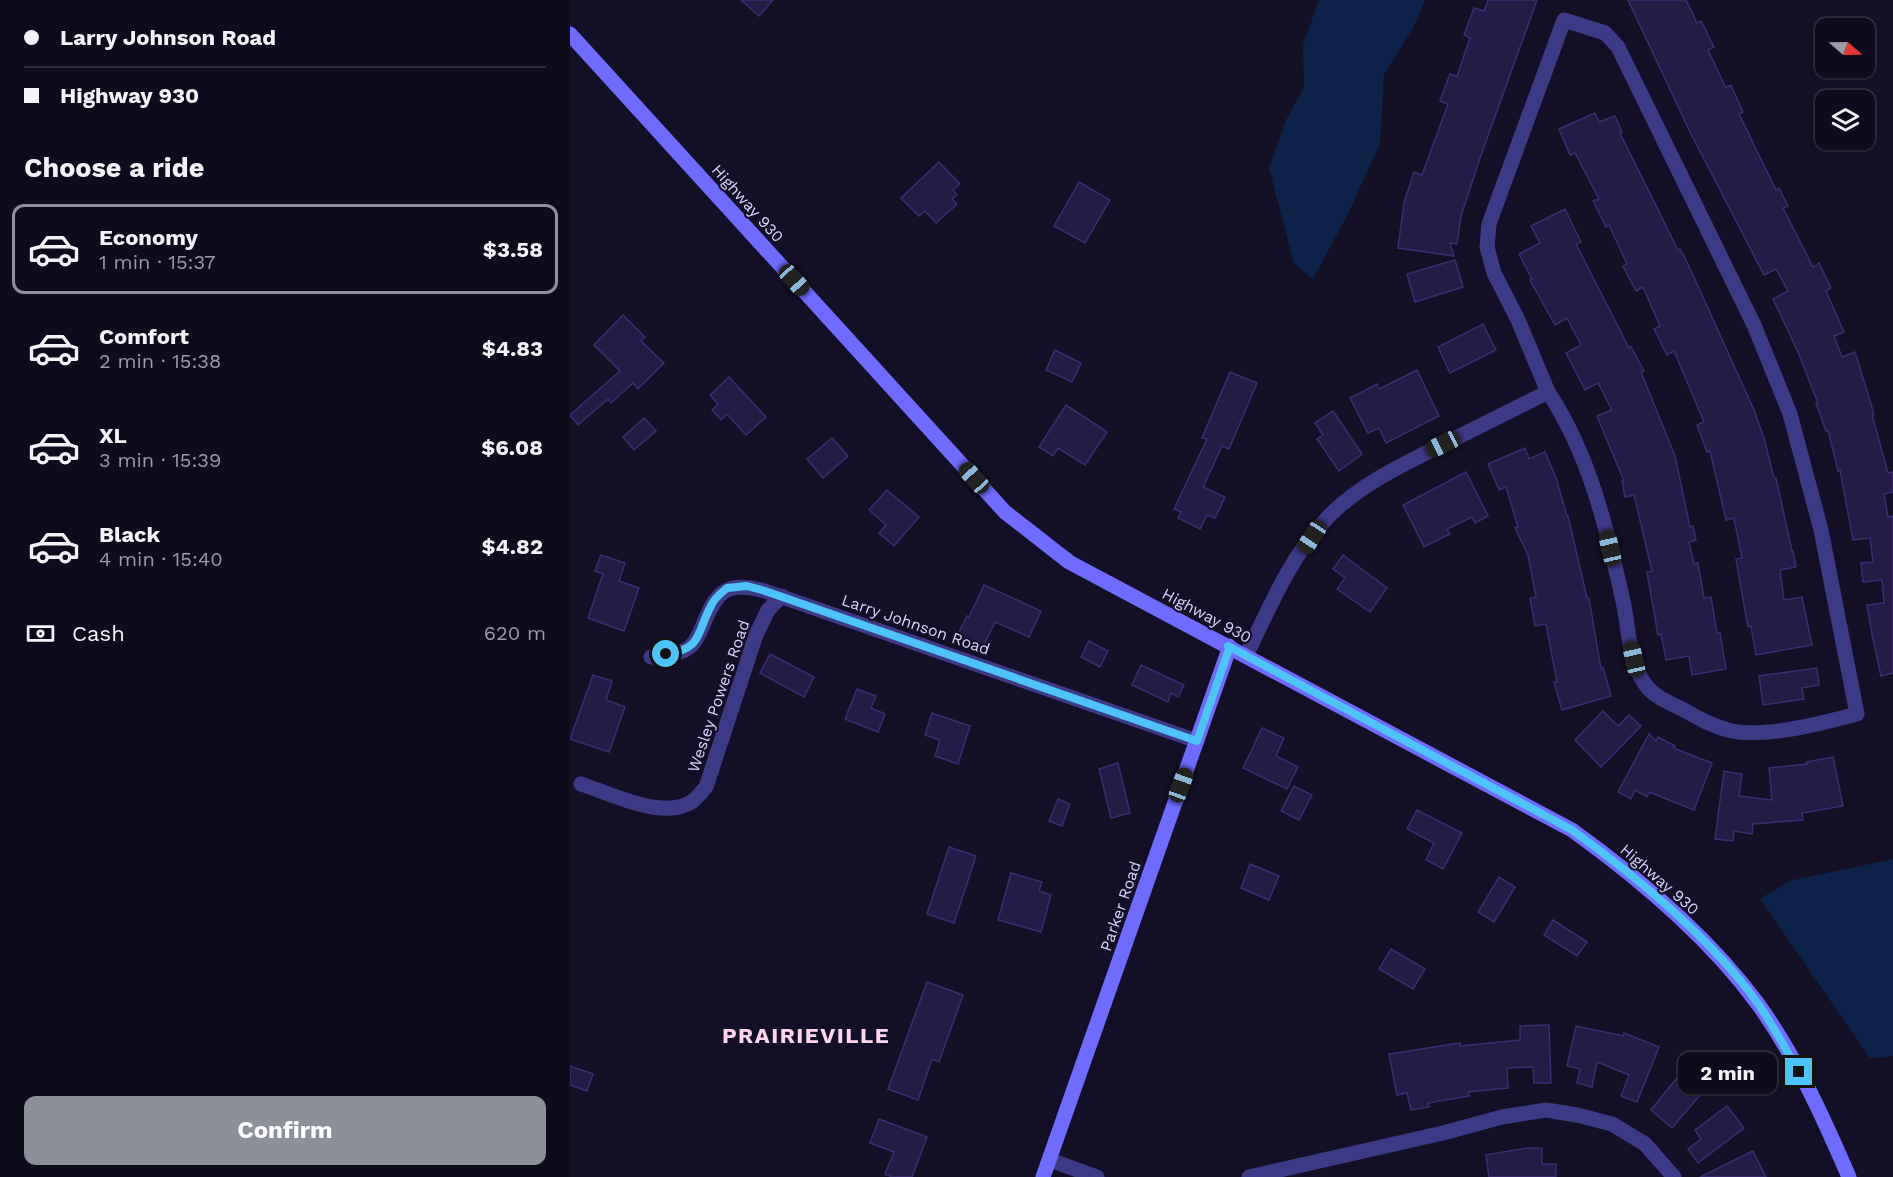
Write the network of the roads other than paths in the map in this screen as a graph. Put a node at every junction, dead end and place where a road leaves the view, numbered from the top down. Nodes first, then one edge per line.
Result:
1 (570, 34) edge
2 (1548, 392) junction
3 (782, 597) junction
4 (1228, 646) junction
5 (1246, 656) junction
6 (651, 657) dead end
7 (1197, 741) junction
8 (581, 784) dead end
9 (1050, 1160) junction
10 (1043, 1177) edge
11 (1097, 1177) edge
12 (1249, 1177) edge
13 (1674, 1177) edge
14 (1849, 1177) edge

1 - 4 street, Highway 930
2 - 2 street
2 - 5 street
3 - 6 street, Larry Johnson Road
3 - 7 street, Larry Johnson Road
3 - 8 street, Wesley Powers Road
4 - 5 street, Highway 930
4 - 7 street, Parker Road
5 - 14 street, Highway 930
7 - 9 street, Parker Road
9 - 10 street, Parker Road
9 - 11 street
12 - 13 street

